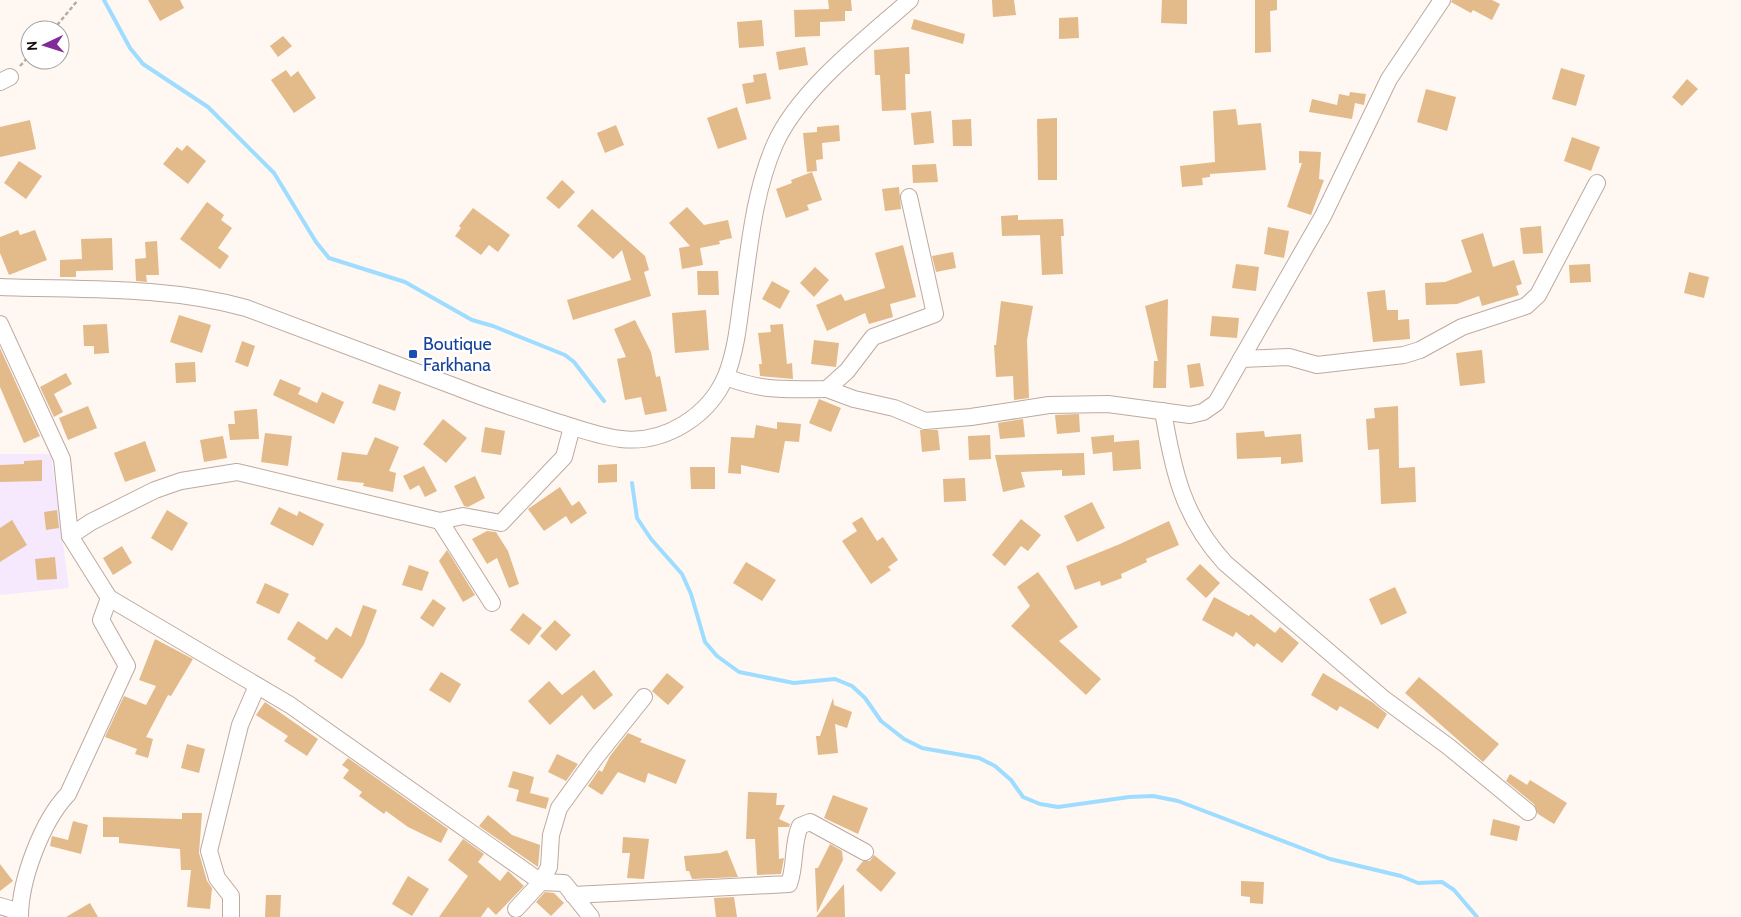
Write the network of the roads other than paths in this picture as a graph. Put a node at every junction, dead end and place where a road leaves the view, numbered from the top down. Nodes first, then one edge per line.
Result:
1 (910, 0) edge
2 (1442, 0) edge
3 (1597, 183) dead end
4 (909, 197) dead end
5 (0, 287) edge
6 (0, 324) edge
7 (1241, 359) junction
8 (726, 377) junction
9 (827, 389) junction
10 (1163, 411) junction
11 (572, 427) junction
12 (440, 521) junction
13 (70, 536) junction
14 (109, 598) junction
15 (492, 603) dead end
16 (256, 686) junction
17 (644, 697) dead end
18 (1528, 812) dead end
19 (866, 852) dead end
20 (541, 882) junction
21 (573, 895) junction
22 (0, 906) edge
23 (516, 909) dead end
24 (20, 914) edge
25 (231, 917) edge
26 (592, 917) edge

1 - 8 street
2 - 7 street
3 - 7 street
4 - 9 street
5 - 11 street
6 - 13 street
7 - 10 street
8 - 9 street
8 - 11 street
9 - 10 street
10 - 18 street
11 - 12 street
12 - 13 street
12 - 15 street
13 - 14 street
14 - 16 street
14 - 24 street
16 - 20 street
16 - 25 street
17 - 20 street
19 - 21 street
20 - 21 street
20 - 23 street
21 - 26 street
22 - 24 street

